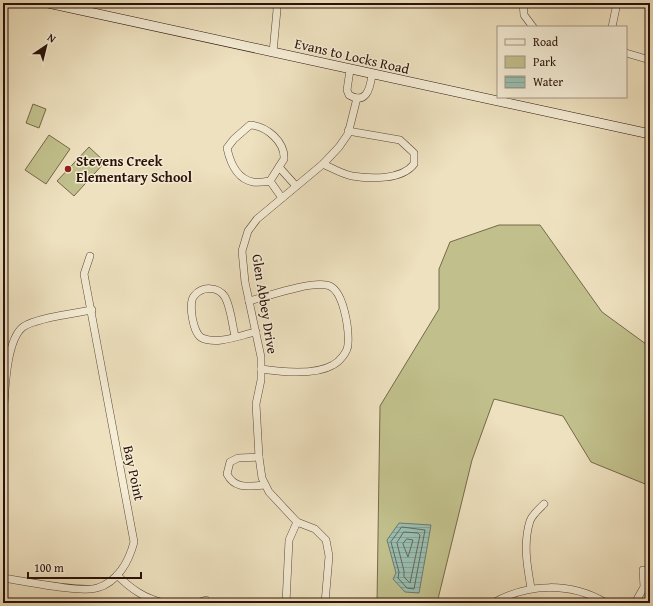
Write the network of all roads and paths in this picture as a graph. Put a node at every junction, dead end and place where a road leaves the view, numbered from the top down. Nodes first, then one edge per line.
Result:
1 (48, 3) edge
2 (276, 3) edge
3 (522, 3) edge
4 (617, 3) edge
5 (532, 26) edge
6 (612, 26) edge
7 (273, 52) junction
8 (627, 53) edge
9 (650, 60) edge
10 (350, 70) junction
11 (372, 75) junction
12 (357, 98) junction
13 (348, 131) junction
14 (650, 134) edge
15 (323, 164) junction
16 (279, 167) junction
17 (270, 181) junction
18 (296, 186) junction
19 (282, 198) junction
20 (90, 256) dead end
21 (249, 301) junction
22 (92, 310) junction
23 (256, 332) junction
24 (235, 336) junction
25 (261, 368) junction
26 (3, 419) edge
27 (259, 457) junction
28 (265, 485) junction
29 (544, 504) dead end
30 (297, 522) junction
31 (644, 570) dead end
32 (117, 575) junction
33 (3, 578) edge
34 (531, 588) junction
35 (206, 600) dead end
36 (164, 603) edge
37 (197, 603) edge
38 (286, 603) edge
39 (325, 603) edge
40 (493, 603) edge
41 (606, 603) edge
42 (635, 603) edge

1 - 7 street, Evans to Locks Road
2 - 7 street
3 - 5 street
4 - 6 street
7 - 10 street, Evans to Locks Road
8 - 9 street
10 - 11 street, Evans to Locks Road
10 - 12 street
11 - 12 street
11 - 14 street, Evans to Locks Road
12 - 13 street, Glen Abbey Drive
13 - 15 street, Glen Abbey Drive
13 - 15 street
15 - 18 street, Glen Abbey Drive
16 - 17 street
16 - 17 street
16 - 18 street
17 - 19 street
18 - 19 street, Glen Abbey Drive
19 - 21 street, Glen Abbey Drive
20 - 22 street, Bay Point
21 - 23 street, Glen Abbey Drive
21 - 25 street
22 - 26 street
22 - 32 street, Bay Point
23 - 24 street
23 - 25 street, Glen Abbey Drive
24 - 24 street
25 - 27 street, Glen Abbey Drive
27 - 28 street, Glen Abbey Drive
27 - 28 street
28 - 30 street, Glen Abbey Drive
29 - 34 street
30 - 38 street
30 - 39 street, Glen Abbey Drive
31 - 42 street
32 - 33 street, Bay Point
32 - 36 street
34 - 40 street
34 - 41 street
35 - 37 street

